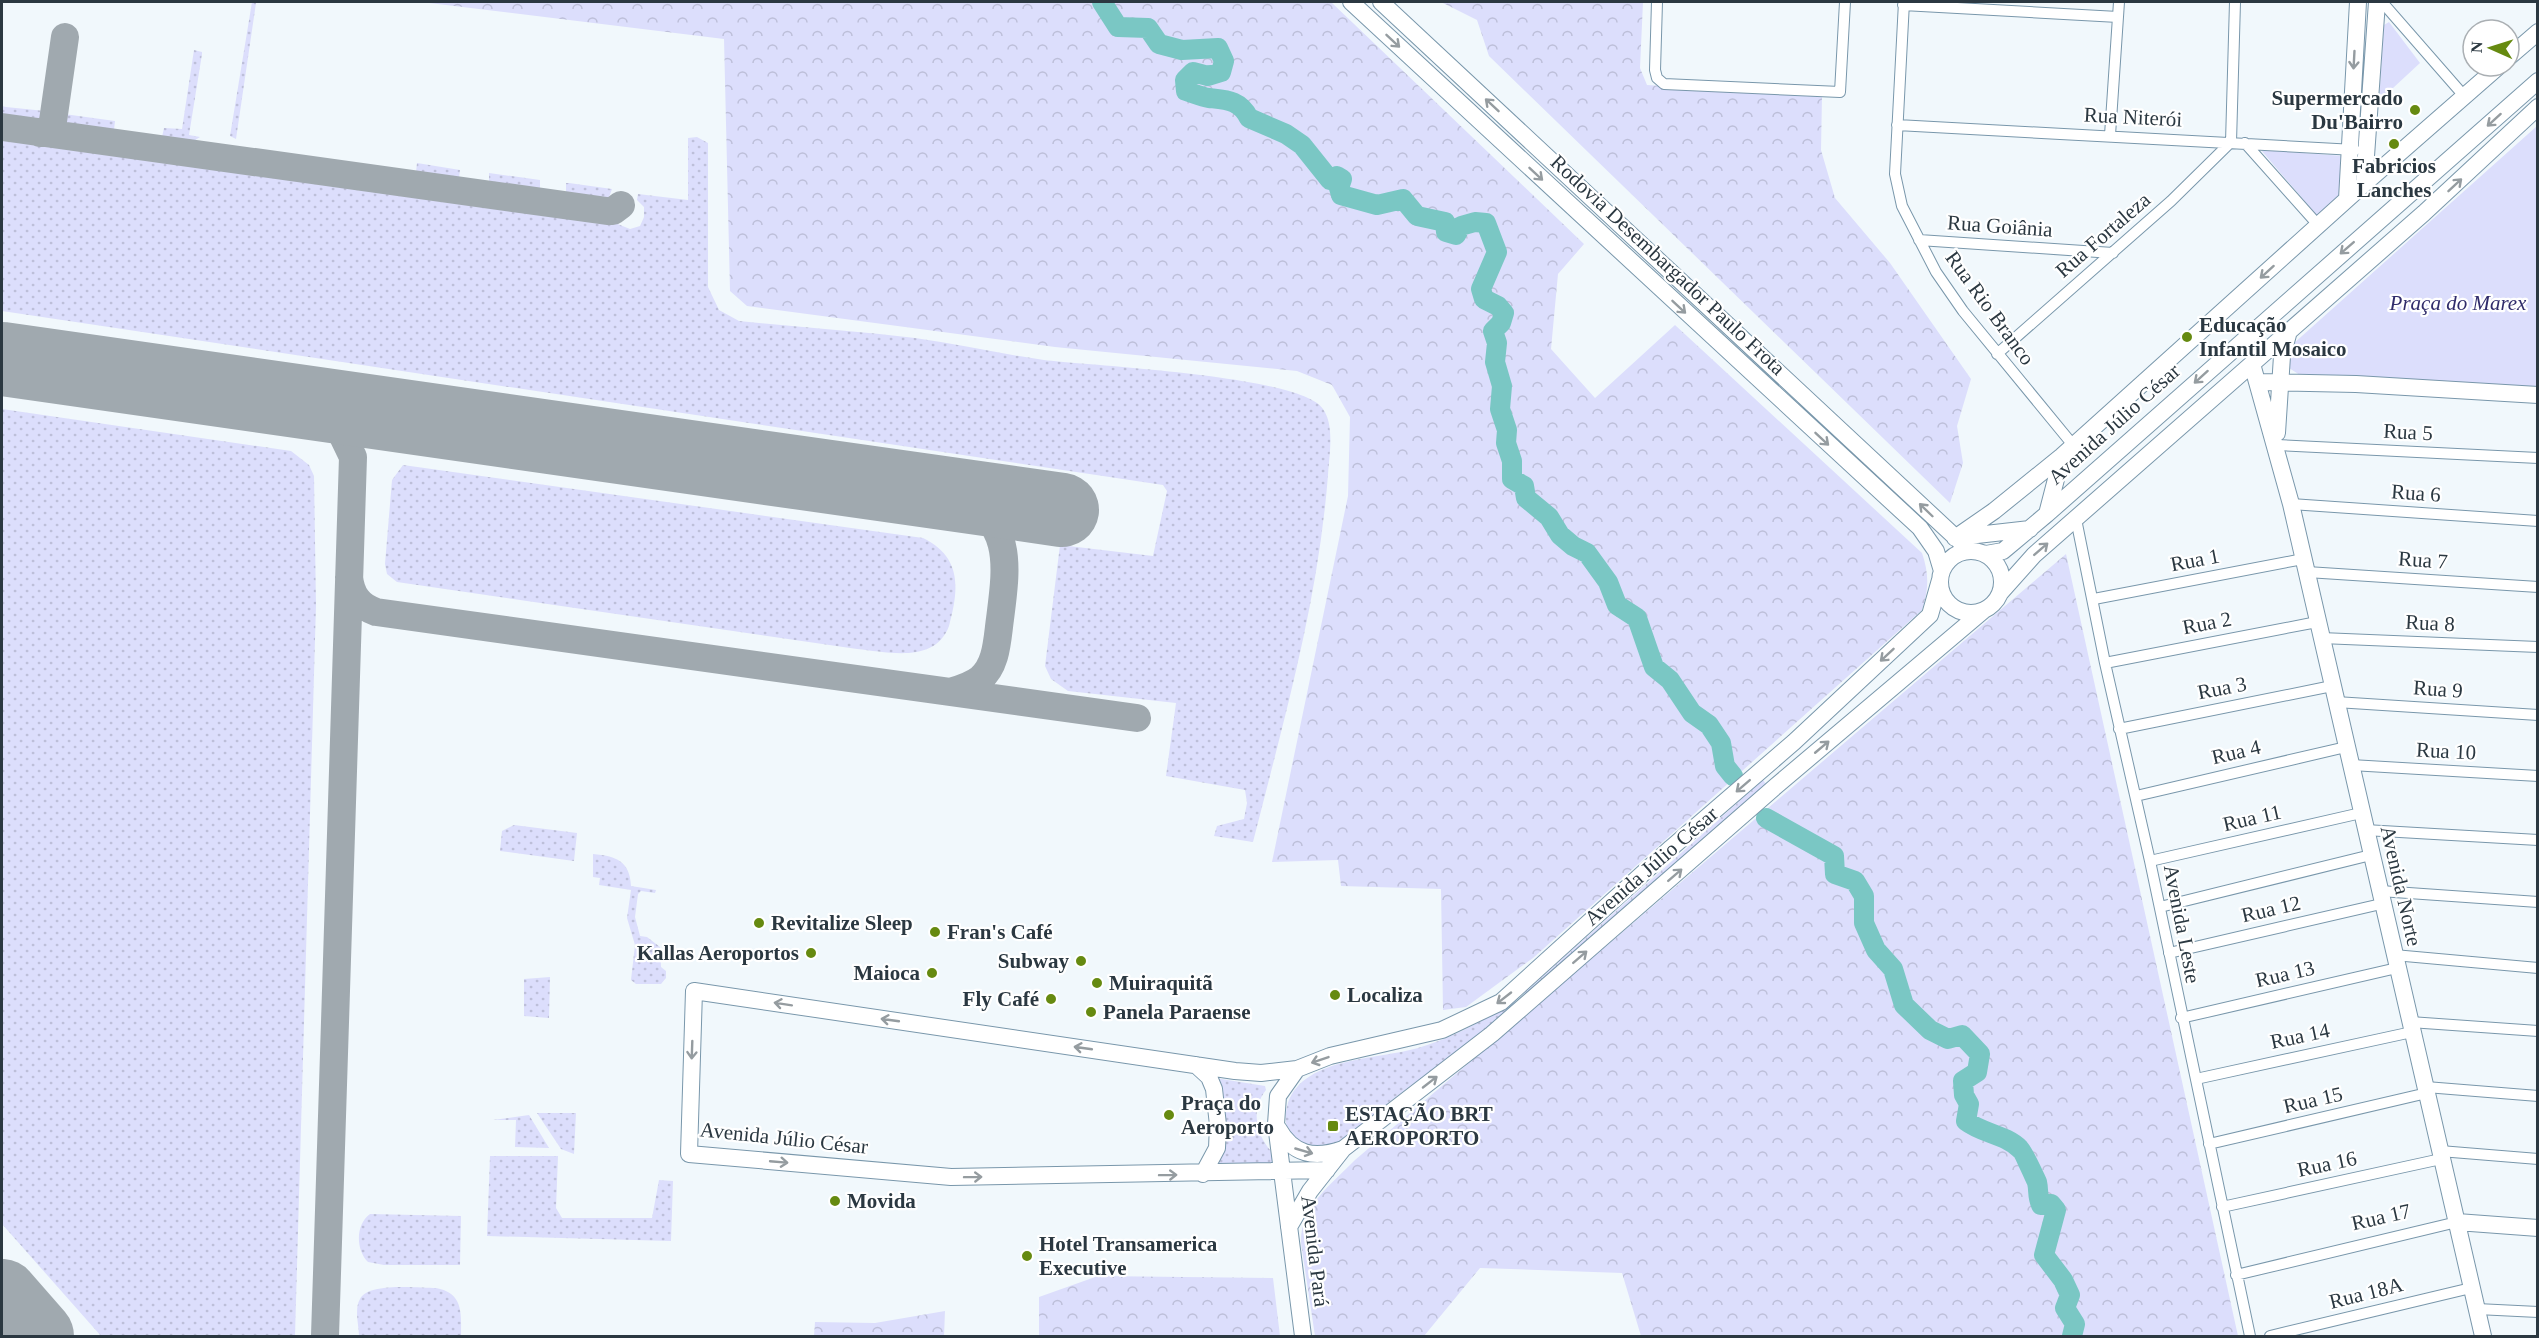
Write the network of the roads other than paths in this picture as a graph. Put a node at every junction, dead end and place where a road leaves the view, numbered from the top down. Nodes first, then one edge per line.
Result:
1 (1351, 2) edge
2 (1381, 2) edge
3 (1657, 2) edge
4 (1845, 2) edge
5 (2119, 2) edge
6 (2235, 2) edge
7 (2358, 2) edge
8 (1904, 3) edge
9 (2386, 3) edge
10 (2118, 17) junction
11 (2538, 32) edge
12 (2521, 47) edge
13 (2486, 78) edge
14 (2538, 81) edge
15 (2465, 97) junction
16 (2538, 107) edge
17 (1897, 125) junction
18 (2110, 135) junction
19 (2231, 142) junction
20 (2245, 143) junction
21 (2349, 150) junction
22 (2366, 151) junction
23 (2364, 184) junction
24 (2347, 199) junction
25 (2319, 226) junction
26 (1919, 240) junction
27 (2113, 253) junction
28 (2290, 329) junction
29 (1997, 354) junction
30 (2252, 364) junction
31 (2258, 382) junction
32 (2280, 382) junction
33 (2311, 383) junction
34 (2538, 395) edge
35 (2279, 410) junction
36 (2277, 445) junction
37 (2067, 450) junction
38 (2538, 458) edge
39 (2291, 504) junction
40 (2047, 514) junction
41 (2076, 519) junction
42 (2538, 521) edge
43 (2030, 529) junction
44 (1955, 538) junction
45 (1969, 550) junction
46 (1986, 554) junction
47 (2305, 566) junction
48 (1941, 576) junction
49 (2538, 586) edge
50 (2001, 592) junction
51 (2094, 599) junction
52 (1983, 611) junction
53 (2319, 630) junction
54 (2538, 647) edge
55 (2105, 663) junction
56 (2334, 694) junction
57 (2538, 715) edge
58 (2119, 729) junction
59 (2346, 747) junction
60 (2351, 765) junction
61 (2538, 776) edge
62 (2136, 796) junction
63 (2363, 822) junction
64 (2538, 840) edge
65 (2372, 855) junction
66 (2150, 861) junction
67 (2381, 897) junction
68 (2538, 902) edge
69 (2160, 907) junction
70 (2169, 952) junction
71 (2396, 961) junction
72 (2538, 968) edge
73 (2181, 1018) junction
74 (2411, 1027) junction
75 (2538, 1031) edge
76 (1196, 1065) junction
77 (1297, 1069) junction
78 (2196, 1079) junction
79 (2426, 1090) junction
80 (2538, 1096) edge
81 (1276, 1124) junction
82 (2209, 1144) junction
83 (1342, 1149) junction
84 (2440, 1155) junction
85 (2538, 1159) edge
86 (1327, 1170) junction
87 (1282, 1172) junction
88 (1203, 1174) junction
89 (2222, 1207) junction
90 (2457, 1222) junction
91 (1289, 1227) junction
92 (2538, 1228) edge
93 (2236, 1275) junction
94 (2471, 1288) junction
95 (2477, 1309) junction
96 (2538, 1312) edge
97 (1303, 1336) edge
98 (2250, 1336) edge
99 (2270, 1336) edge
100 (2483, 1336) edge

1 -> 48 street, Rodovia Desembargador Paulo Frota
44 -> 2 street, Rodovia Desembargador Paulo Frota
3 - 4 street
5 - 10 street
6 - 19 street
7 -> 21 street
8 - 10 street
8 - 17 street, Rua Rio Branco
9 - 15 street
9 - 22 street
10 - 18 street
11 - 12 street
13 - 15 street, Avenida Júlio César
14 -> 40 street, Avenida Júlio César
15 - 23 street, Avenida Júlio César
28 -> 16 street
17 - 18 street, Rua Niterói
17 - 26 street, Rua Rio Branco
18 - 19 street, Rua Niterói
19 - 20 street, Rua Niterói
19 - 27 street, Rua Fortaleza
20 - 21 street, Rua Niterói
20 - 25 street
21 - 22 street, Rua Niterói
21 - 24 street
22 - 23 street
23 - 24 street, Avenida Júlio César
24 - 25 street, Avenida Júlio César
25 -> 37 street, Avenida Júlio César
26 - 27 street, Rua Goiânia
26 - 29 street, Rua Rio Branco
27 - 29 street, Rua Fortaleza
28 - 30 street
28 - 32 street
29 - 37 street, Rua Rio Branco
30 - 31 street
30 - 41 street
31 - 32 street
31 - 36 street
32 - 33 street
32 - 35 street
33 - 34 street
33 - 35 street
35 - 36 street
36 - 38 street, Rua 5
36 - 39 street, Avenida Norte
37 - 40 street
37 - 44 street, Avenida Júlio César
39 - 42 street, Rua 6
39 - 47 street, Avenida Norte
40 - 43 street, Avenida Júlio César
50 -> 41 street
41 - 51 street, Avenida Leste
43 - 44 street
43 - 46 street, Avenida Júlio César
44 - 45 street, Rodovia Desembargador Paulo Frota
45 - 46 street
45 - 48 street
46 - 50 street
47 - 49 street, Rua 7
47 - 51 street, Rua 1
47 - 53 street, Avenida Norte
48 - 52 street
48 -> 77 street, Avenida Júlio César
50 - 52 street
51 - 55 street, Avenida Leste
83 -> 52 street, Avenida Júlio César
53 - 54 street, Rua 8
53 - 55 street, Rua 2
53 - 56 street, Avenida Norte
55 - 58 street, Avenida Leste
56 - 57 street, Rua 9
56 - 58 street, Rua 3
56 - 59 street, Avenida Norte
58 - 62 street, Avenida Leste
59 - 60 street, Avenida Norte
59 - 62 street, Rua 4
60 - 61 street, Rua 10
60 - 63 street, Avenida Norte
62 - 66 street, Avenida Leste
63 - 64 street, Rua 11
63 - 65 street, Avenida Norte
63 - 66 street, Rua 11
65 - 67 street, Avenida Norte
65 - 69 street
66 - 69 street, Avenida Leste
67 - 68 street, Rua 12
67 - 70 street, Rua 12
67 - 71 street, Avenida Norte
69 - 70 street, Avenida Leste
70 - 73 street, Avenida Leste
71 - 72 street, Rua 13
71 - 73 street, Rua 13
71 - 74 street, Avenida Norte
73 - 78 street, Avenida Leste
74 - 75 street, Rua 14
74 - 78 street, Rua 14
74 - 79 street, Avenida Norte
76 - 77 street, Avenida Júlio César
76 - 88 street
76 -> 88 street, Avenida Júlio César
77 - 81 street
78 - 82 street, Avenida Leste
79 - 80 street, Rua 15
79 - 82 street, Rua 15
79 - 84 street, Avenida Norte
81 -> 83 street, Avenida Júlio César
81 - 87 street
82 - 89 street, Avenida Leste
83 - 86 street, Avenida Júlio César
84 - 85 street, Rua 16
84 - 89 street, Rua 16
84 - 90 street, Avenida Norte
86 - 87 street, Avenida Júlio César
86 - 91 street, Avenida Júlio César
87 - 88 street, Avenida Júlio César
87 - 91 street, Avenida Pará
89 - 93 street, Avenida Leste
90 - 92 street, Rua 17
90 - 93 street, Rua 17
90 - 94 street, Avenida Norte
91 - 97 street, Avenida Pará
93 - 98 street, Avenida Leste
94 - 95 street, Avenida Norte
94 - 99 street, Rua 18A
95 - 96 street
95 - 100 street, Avenida Norte

